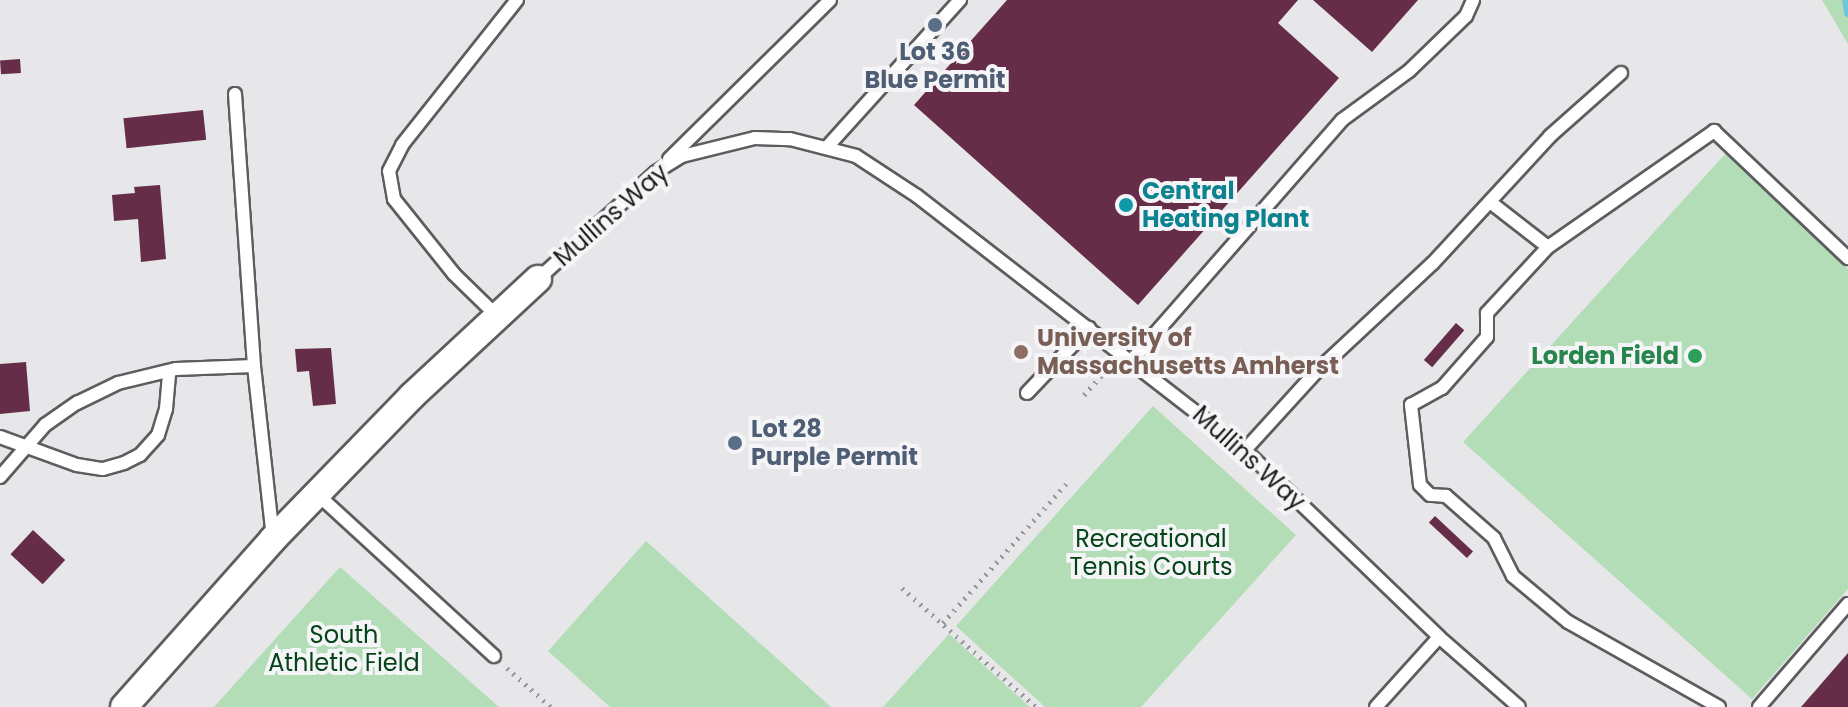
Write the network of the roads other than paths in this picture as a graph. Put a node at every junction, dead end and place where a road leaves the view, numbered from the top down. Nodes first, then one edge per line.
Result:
1 (517, 0) edge
2 (830, 0) edge
3 (960, 0) edge
4 (1473, 0) edge
5 (1621, 73) dead end
6 (235, 94) dead end
7 (828, 146) junction
8 (656, 172) junction
9 (1490, 202) junction
10 (1548, 247) junction
11 (1848, 258) edge
12 (538, 279) joint
13 (498, 317) junction
14 (1089, 328) junction
15 (1132, 360) junction
16 (254, 366) junction
17 (169, 371) junction
18 (1027, 393) dead end
19 (0, 437) edge
20 (25, 447) junction
21 (1245, 450) junction
22 (0, 477) edge
23 (317, 494) junction
24 (273, 539) junction
25 (1848, 604) edge
26 (1439, 637) junction
27 (494, 656) road end
28 (124, 707) edge
29 (1376, 707) edge
30 (1519, 707) edge
31 (1719, 707) edge
32 (1759, 707) edge

1 - 13 lane
2 - 8 lane
3 - 7 lane
4 - 15 lane
5 - 9 lane
6 - 16 lane
7 - 8 lane, Mullins Way
7 - 14 lane, Mullins Way
8 - 12 lane, Mullins Way
9 - 10 lane
9 - 21 lane
10 - 11 lane
10 - 31 lane
12 - 13 street, Mullins Way
13 - 23 street, Mullins Way
14 - 15 lane, Mullins Way
14 - 18 lane
15 - 21 lane, Mullins Way
16 - 17 lane
16 - 24 lane
17 - 20 lane
17 - 20 lane
19 - 20 lane
20 - 22 lane
21 - 26 lane, Mullins Way
23 - 24 street, Mullins Way
23 - 27 lane
24 - 28 street, Mullins Way
25 - 32 lane
26 - 29 lane
26 - 30 lane, Mullins Way

